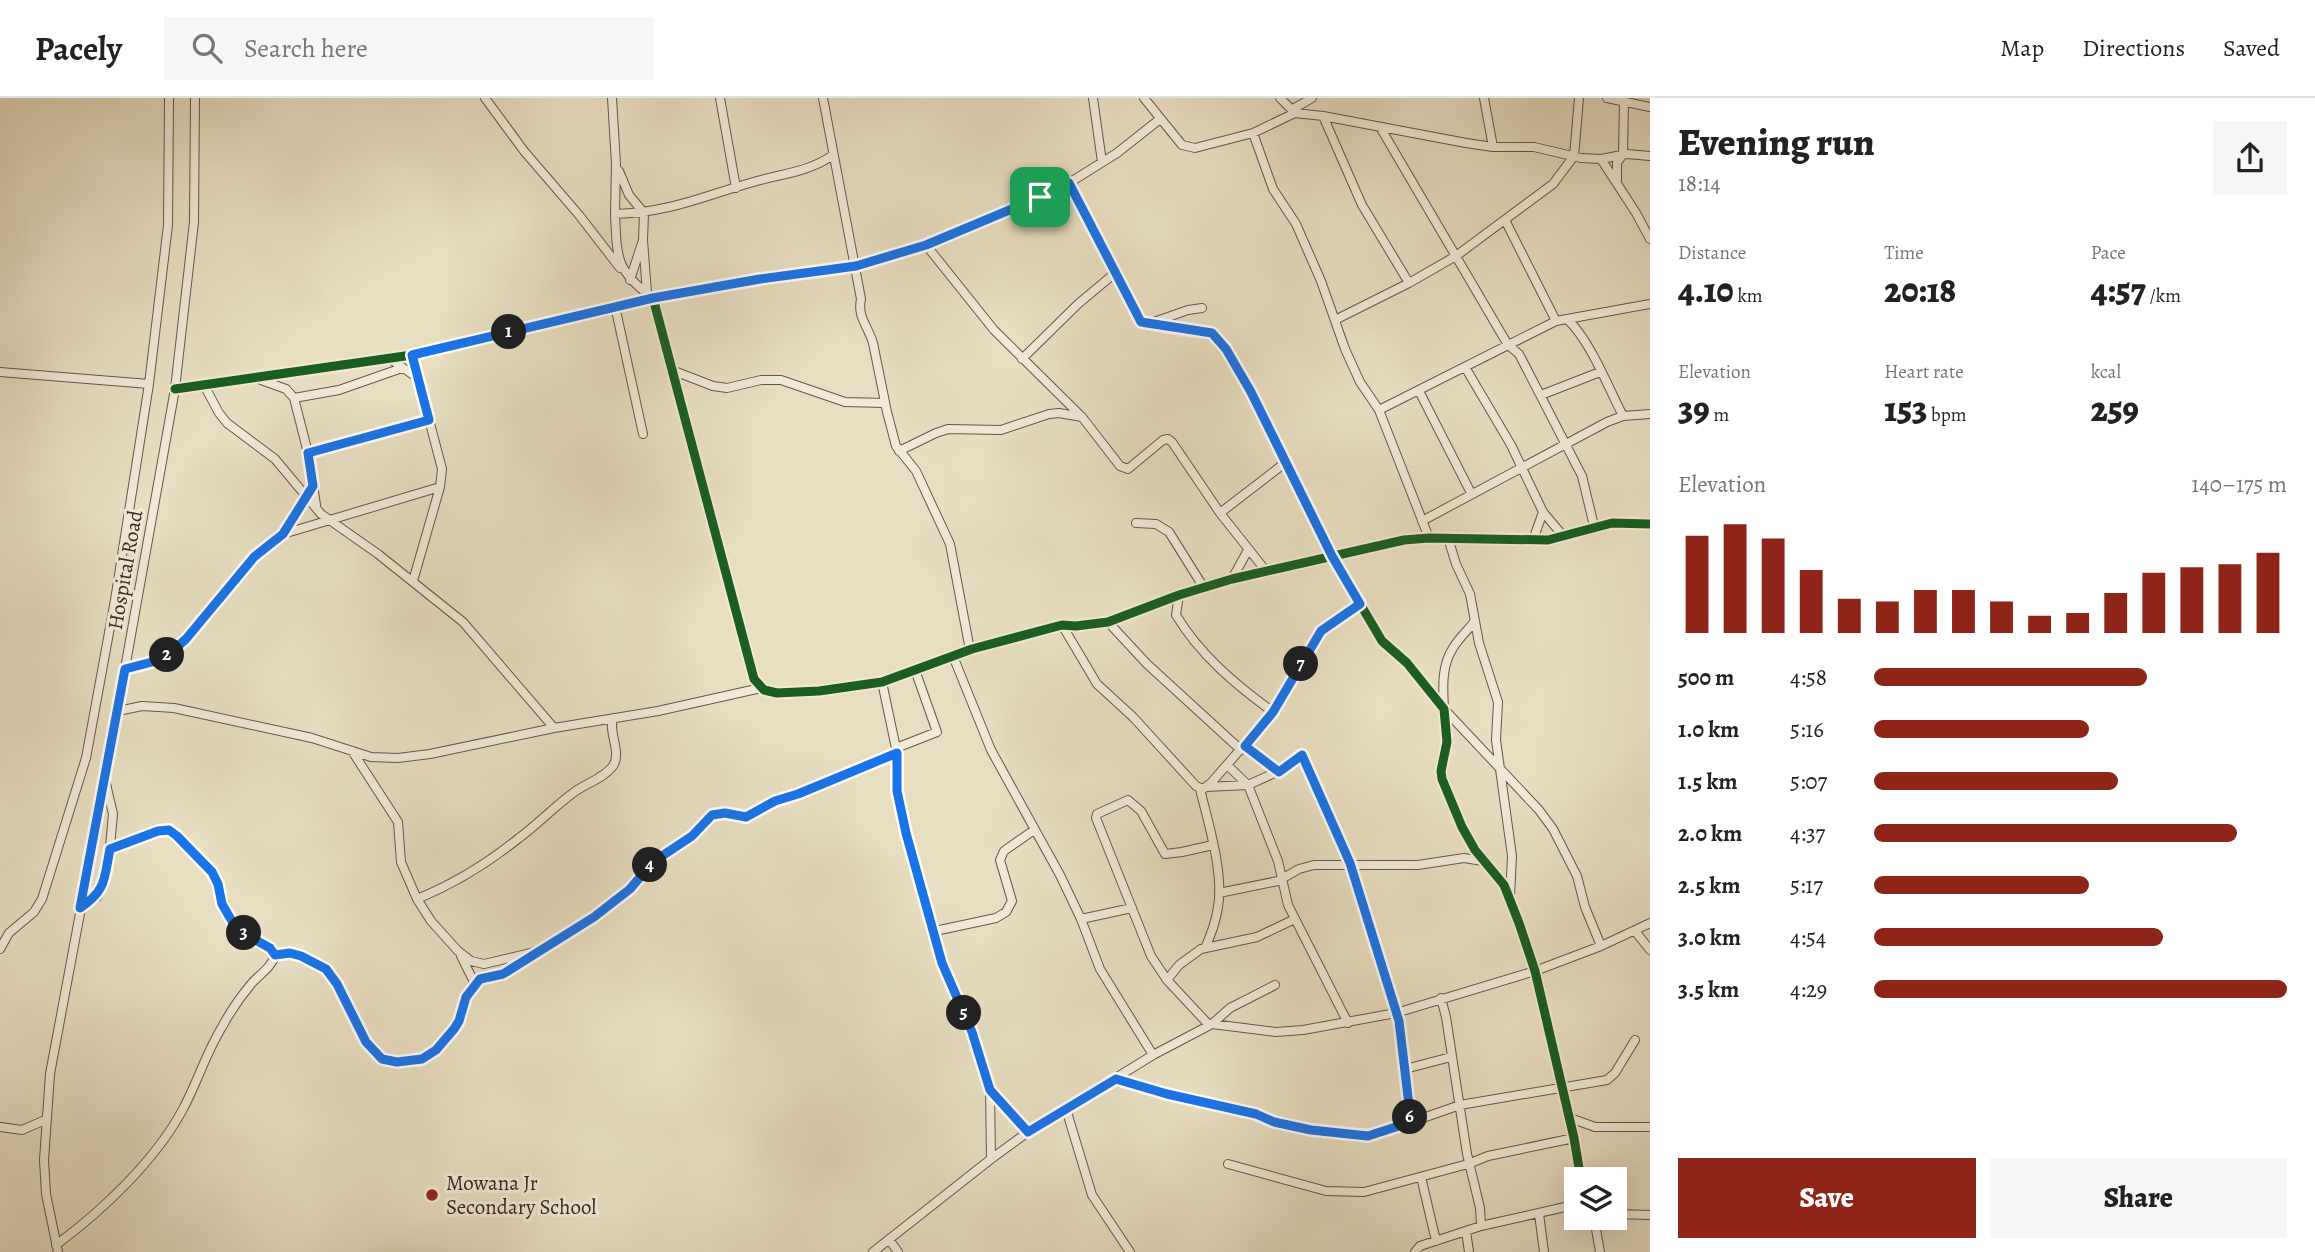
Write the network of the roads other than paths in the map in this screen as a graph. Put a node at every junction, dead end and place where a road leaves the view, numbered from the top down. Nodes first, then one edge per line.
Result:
1 (169, 98) edge
2 (195, 98) edge
3 (485, 98) edge
4 (612, 98) edge
5 (720, 98) edge
6 (822, 98) edge
7 (1093, 98) edge
8 (1144, 98) edge
9 (1280, 98) edge
10 (1312, 98) edge
11 (1579, 98) edge
12 (1606, 98) edge
13 (1487, 99) edge
14 (1624, 102) junction
15 (1650, 107) edge
16 (1294, 111) junction
17 (1323, 116) junction
18 (1160, 120) junction
19 (1380, 128) junction
20 (1253, 133) junction
21 (1493, 147) junction
22 (1623, 154) junction
23 (833, 155) junction
24 (1574, 156) junction
25 (1650, 156) edge
26 (1601, 159) junction
27 (1102, 162) junction
28 (616, 164) junction
29 (820, 165) junction
30 (835, 167) junction
31 (1069, 183) junction
32 (1617, 183) junction
33 (736, 188) junction
34 (615, 214) junction
35 (644, 214) junction
36 (1505, 220) junction
37 (1650, 239) edge
38 (643, 240) junction
39 (926, 245) junction
40 (1456, 256) junction
41 (856, 266) junction
42 (1115, 274) junction
43 (627, 276) junction
44 (1409, 283) junction
45 (650, 295) junction
46 (1650, 304) edge
47 (615, 306) junction
48 (1202, 308) dead end
49 (1567, 319) junction
50 (1335, 320) junction
51 (1556, 321) junction
52 (1147, 325) junction
53 (1507, 345) junction
54 (412, 355) junction
55 (389, 358) junction
56 (1022, 359) junction
57 (1465, 367) junction
58 (402, 368) junction
59 (674, 371) junction
60 (0, 372) edge
61 (1600, 372) junction
62 (254, 379) junction
63 (419, 379) junction
64 (149, 384) junction
65 (204, 385) junction
66 (175, 389) junction
67 (1419, 391) junction
68 (1541, 395) junction
69 (293, 398) junction
70 (1064, 400) junction
71 (885, 402) junction
72 (1379, 410) junction
73 (1059, 413) junction
74 (1650, 414) edge
75 (1623, 416) junction
76 (1082, 417) junction
77 (429, 420) junction
78 (643, 434) dead end
79 (1566, 443) junction
80 (900, 451) junction
81 (308, 453) junction
82 (1285, 463) junction
83 (1521, 467) junction
84 (313, 486) junction
85 (439, 486) junction
86 (1471, 493) junction
87 (307, 496) junction
88 (318, 509) junction
89 (1543, 512) junction
90 (1220, 513) junction
91 (331, 520) junction
92 (1422, 521) junction
93 (1136, 523) dead end
94 (1649, 525) edge
95 (1594, 526) junction
96 (283, 534) junction
97 (1564, 537) junction
98 (1429, 538) junction
99 (1448, 538) junction
100 (1533, 541) junction
101 (1248, 550) junction
102 (1332, 556) junction
103 (1266, 571) junction
104 (1232, 579) junction
105 (414, 581) junction
106 (1204, 588) junction
107 (1178, 595) junction
108 (1360, 604) junction
109 (1475, 621) junction
110 (1108, 622) junction
111 (1062, 625) junction
112 (970, 650) junction
113 (953, 656) junction
114 (125, 669) junction
115 (915, 670) junction
116 (882, 682) junction
117 (761, 688) junction
118 (1444, 709) junction
119 (118, 711) junction
120 (1273, 712) junction
121 (613, 719) junction
122 (554, 727) junction
123 (1243, 748) junction
124 (897, 750) junction
125 (352, 751) junction
126 (1227, 765) junction
127 (1500, 768) junction
128 (1279, 772) junction
129 (105, 781) junction
130 (1248, 785) junction
131 (1203, 788) junction
132 (1034, 830) junction
133 (1213, 845) junction
134 (110, 849) junction
135 (1484, 861) junction
136 (1350, 863) junction
137 (1283, 879) junction
138 (1219, 893) junction
139 (1510, 897) junction
140 (418, 899) junction
141 (80, 908) junction
142 (1132, 908) junction
143 (1081, 919) junction
144 (1295, 919) junction
145 (1650, 923) edge
146 (1635, 931) junction
147 (934, 932) junction
148 (1601, 946) junction
149 (1205, 948) junction
150 (0, 949) edge
151 (543, 950) junction
152 (1650, 950) edge
153 (458, 951) junction
154 (275, 955) junction
155 (1535, 971) junction
156 (1167, 980) junction
157 (475, 985) junction
158 (1275, 985) dead end
159 (1441, 999) junction
160 (1396, 1013) junction
161 (1348, 1023) junction
162 (1210, 1024) junction
163 (1635, 1040) dead end
164 (1153, 1055) junction
165 (1451, 1057) junction
166 (1405, 1069) junction
167 (1116, 1079) junction
168 (1562, 1087) junction
169 (990, 1090) junction
170 (1460, 1105) junction
171 (1066, 1109) junction
172 (1570, 1118) junction
173 (45, 1120) junction
174 (1411, 1122) junction
175 (0, 1127) edge
176 (1650, 1127) edge
177 (1028, 1132) junction
178 (1574, 1139) junction
179 (990, 1159) junction
180 (1228, 1164) dead end
181 (1468, 1164) junction
182 (1579, 1167) edge
183 (1421, 1177) junction
184 (1564, 1207) edge
185 (1539, 1214) junction
186 (1627, 1214) edge
187 (1650, 1215) edge
188 (1481, 1226) junction
189 (1596, 1230) edge
190 (1466, 1231) junction
191 (889, 1239) junction
192 (1436, 1241) junction
193 (57, 1248) edge
194 (873, 1252) edge
195 (898, 1252) edge
196 (1130, 1252) edge
197 (1415, 1252) edge
198 (1469, 1252) edge
199 (1544, 1252) edge
200 (1600, 1252) edge

1 - 64 street
2 - 66 street, Hospital Road
3 - 43 street
4 - 28 street
5 - 33 street
6 - 23 street
7 - 27 street
8 - 18 street
9 - 16 street
10 - 16 street
11 - 24 street
12 - 14 street
13 - 21 street
14 - 15 street
14 - 22 street
16 - 17 street
16 - 20 street
17 - 19 street
17 - 44 street
18 - 20 street
18 - 27 street
19 - 21 street
19 - 40 street
20 - 50 street
21 - 24 street
22 - 25 street
22 - 26 street
22 - 32 street
23 - 29 street
23 - 30 street
24 - 26 street
24 - 36 street
26 - 32 street
27 - 31 street
28 - 34 street
28 - 35 street
29 - 30 street
29 - 33 street
30 - 41 street
31 - 39 street
31 - 42 street
32 - 37 street
33 - 35 street
34 - 35 street
34 - 43 street
35 - 38 street
36 - 40 street
36 - 51 street
38 - 43 street
38 - 45 street
39 - 41 street
39 - 56 street
40 - 44 street
40 - 53 street
41 - 45 street
41 - 71 street
42 - 52 street
42 - 56 street
43 - 45 street
44 - 50 street
45 - 47 street
45 - 59 street
46 - 49 street
47 - 54 street
47 - 78 street
48 - 52 street
49 - 51 street
49 - 61 street
50 - 72 street
51 - 53 street
52 - 82 street
53 - 57 street
53 - 68 street
54 - 55 street
54 - 63 street
55 - 58 street
55 - 62 street
56 - 70 street
57 - 67 street
57 - 83 street
58 - 63 street
58 - 69 street
59 - 71 street
59 - 117 street
60 - 64 street
61 - 68 street
61 - 75 street
62 - 65 street
62 - 69 street
63 - 77 street
64 - 150 street
65 - 66 street
65 - 87 street
66 - 114 street, Hospital Road
67 - 72 street
67 - 86 street
68 - 79 street
69 - 81 street
70 - 73 street
70 - 76 street
71 - 80 street
72 - 92 street
73 - 76 street
73 - 80 street
74 - 75 street
75 - 79 street
76 - 90 street
77 - 81 street
77 - 85 street
79 - 83 street
79 - 95 street
80 - 112 street
81 - 84 street
82 - 90 street
82 - 102 street
83 - 86 street
83 - 89 street
84 - 87 street
84 - 88 street
85 - 91 street
85 - 105 street
86 - 92 street
87 - 88 street
87 - 96 street
88 - 91 street
89 - 97 street
89 - 100 street
90 - 101 street
91 - 96 street
91 - 105 street
92 - 98 street
93 - 106 street
94 - 95 street
95 - 97 street
96 - 114 street
97 - 100 street
98 - 99 street
98 - 102 street
99 - 100 street
99 - 109 street
101 - 103 street
101 - 104 street
102 - 103 street
102 - 108 street
103 - 104 street
104 - 106 street
105 - 122 street
106 - 107 street
107 - 110 street
107 - 120 street
108 - 118 street
108 - 120 street
109 - 118 street
109 - 127 street
110 - 111 street
110 - 123 street
111 - 112 street
111 - 131 street
112 - 113 street
113 - 115 street
113 - 132 street
114 - 119 street, Hospital Road
115 - 116 street
115 - 124 street
116 - 117 street
116 - 124 street
117 - 121 street
118 - 127 street
118 - 135 street
119 - 125 street
119 - 129 street, Hospital Road
120 - 123 street
121 - 122 street
121 - 140 street
122 - 125 street
123 - 126 street
123 - 128 street
124 - 147 street
124 - 151 street
125 - 140 street
126 - 130 street
126 - 131 street
127 - 139 street
127 - 148 street
128 - 130 street
128 - 136 street
129 - 134 street
129 - 141 street, Hospital Road
130 - 131 street
130 - 137 street
131 - 133 street
132 - 143 street
132 - 147 street
133 - 138 street
133 - 142 street
134 - 141 street
134 - 154 street
135 - 136 street
135 - 139 street
136 - 137 street
136 - 160 street
137 - 138 street
137 - 144 street
138 - 149 street
139 - 155 street
140 - 153 street
141 - 173 street, Hospital Road
142 - 143 street
142 - 156 street
143 - 164 street
144 - 149 street
144 - 161 street
145 - 146 street
146 - 148 street
146 - 152 street
147 - 169 street
148 - 155 street
149 - 156 street
151 - 153 street
151 - 157 street
153 - 157 street
154 - 157 street
154 - 193 street
155 - 159 street
155 - 168 street
156 - 162 street
158 - 162 street
159 - 160 street
159 - 165 street
160 - 161 street
160 - 166 street
161 - 162 street
162 - 164 street
163 - 168 street
164 - 167 street
165 - 166 street
165 - 170 street
166 - 174 street
167 - 171 street
167 - 174 street
168 - 170 street
168 - 172 street
169 - 177 street
169 - 179 street
170 - 174 street
170 - 181 street
171 - 177 street
171 - 196 street
172 - 176 street
172 - 178 street
173 - 175 street
173 - 193 street, Hospital Road
177 - 179 street
178 - 181 street
178 - 182 street
179 - 191 street
180 - 183 street
181 - 183 street
181 - 188 street
183 - 192 street
184 - 185 street
185 - 188 street
185 - 199 street
186 - 187 street
188 - 190 street
189 - 200 street
190 - 192 street
190 - 198 street
191 - 194 street
191 - 195 street
192 - 197 street

